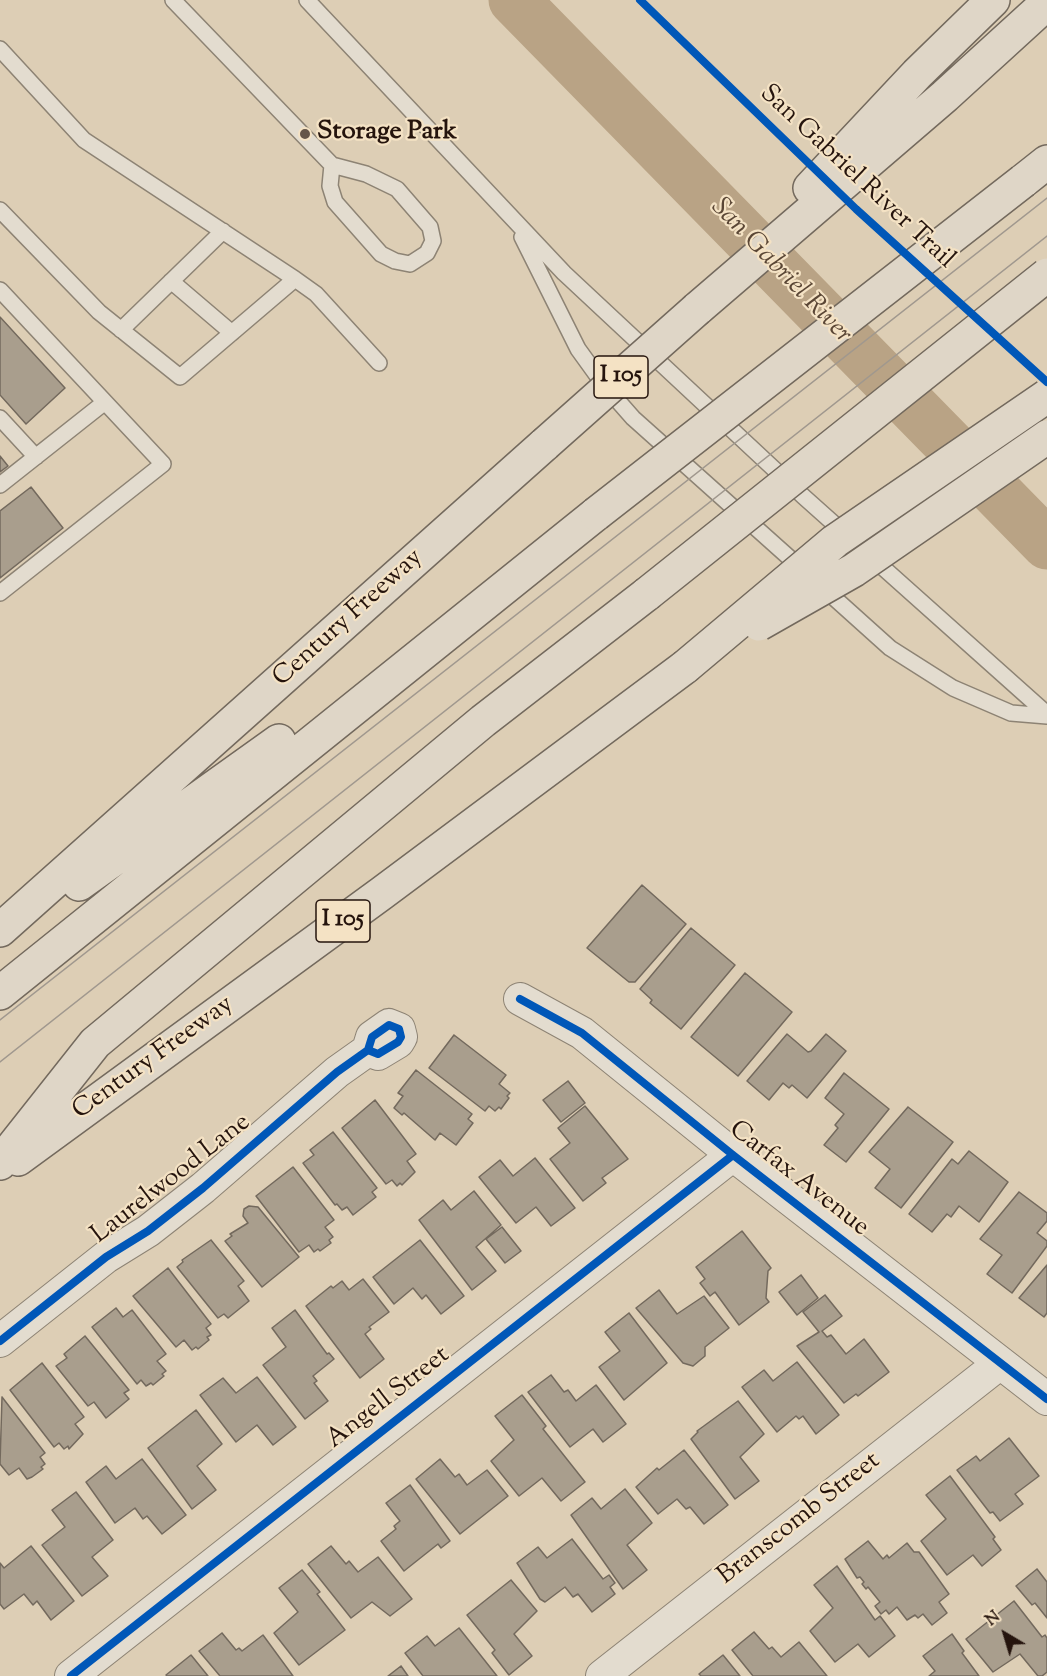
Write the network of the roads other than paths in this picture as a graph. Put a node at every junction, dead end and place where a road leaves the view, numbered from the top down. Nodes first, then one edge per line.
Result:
1 (173, 0) edge
2 (307, 0) edge
3 (993, 0) edge
4 (1047, 3) edge
5 (0, 49) edge
6 (332, 165) junction
7 (1035, 171) edge
8 (0, 210) edge
9 (516, 226) junction
10 (223, 231) junction
11 (1047, 275) edge
12 (295, 279) junction
13 (171, 281) junction
14 (0, 290) edge
15 (697, 309) junction
16 (121, 330) junction
17 (232, 333) junction
18 (379, 363) dead end
19 (1047, 396) edge
20 (105, 402) junction
21 (0, 418) edge
22 (1047, 437) edge
23 (36, 457) junction
24 (0, 485) edge
25 (505, 585) junction
26 (0, 593) edge
27 (685, 667) junction
28 (1047, 715) edge
29 (0, 930) edge
30 (0, 940) edge
31 (0, 993) edge
32 (520, 999) dead end
33 (368, 1050) dead end
34 (733, 1155) junction
35 (0, 1163) edge
36 (0, 1173) edge
37 (0, 1341) edge
38 (999, 1364) junction
39 (1047, 1400) edge
40 (71, 1676) edge
41 (602, 1676) edge

1 - 6 lane
2 - 9 lane
3 - 15 highway
4 - 15 highway
5 - 10 lane
6 - 6 lane
7 - 25 highway, bridge
8 - 16 lane
9 - 28 lane
9 - 28 lane
10 - 12 lane
10 - 13 lane
11 - 35 highway, bridge
12 - 17 lane
12 - 18 lane
13 - 16 lane
13 - 17 lane
14 - 20 lane
15 - 29 highway, Century Freeway / I 105, bridge
16 - 17 lane
19 - 27 highway, bridge
20 - 23 lane
20 - 26 lane
21 - 23 lane
22 - 27 highway, bridge
23 - 24 lane
25 - 30 highway
25 - 31 highway
27 - 36 highway, Century Freeway / I 105
32 - 34 street, Carfax Avenue
33 - 37 street, Laurelwood Lane
34 - 38 street, Carfax Avenue
34 - 40 street, Angell Street
38 - 39 street, Carfax Avenue
38 - 41 street, Branscomb Street

